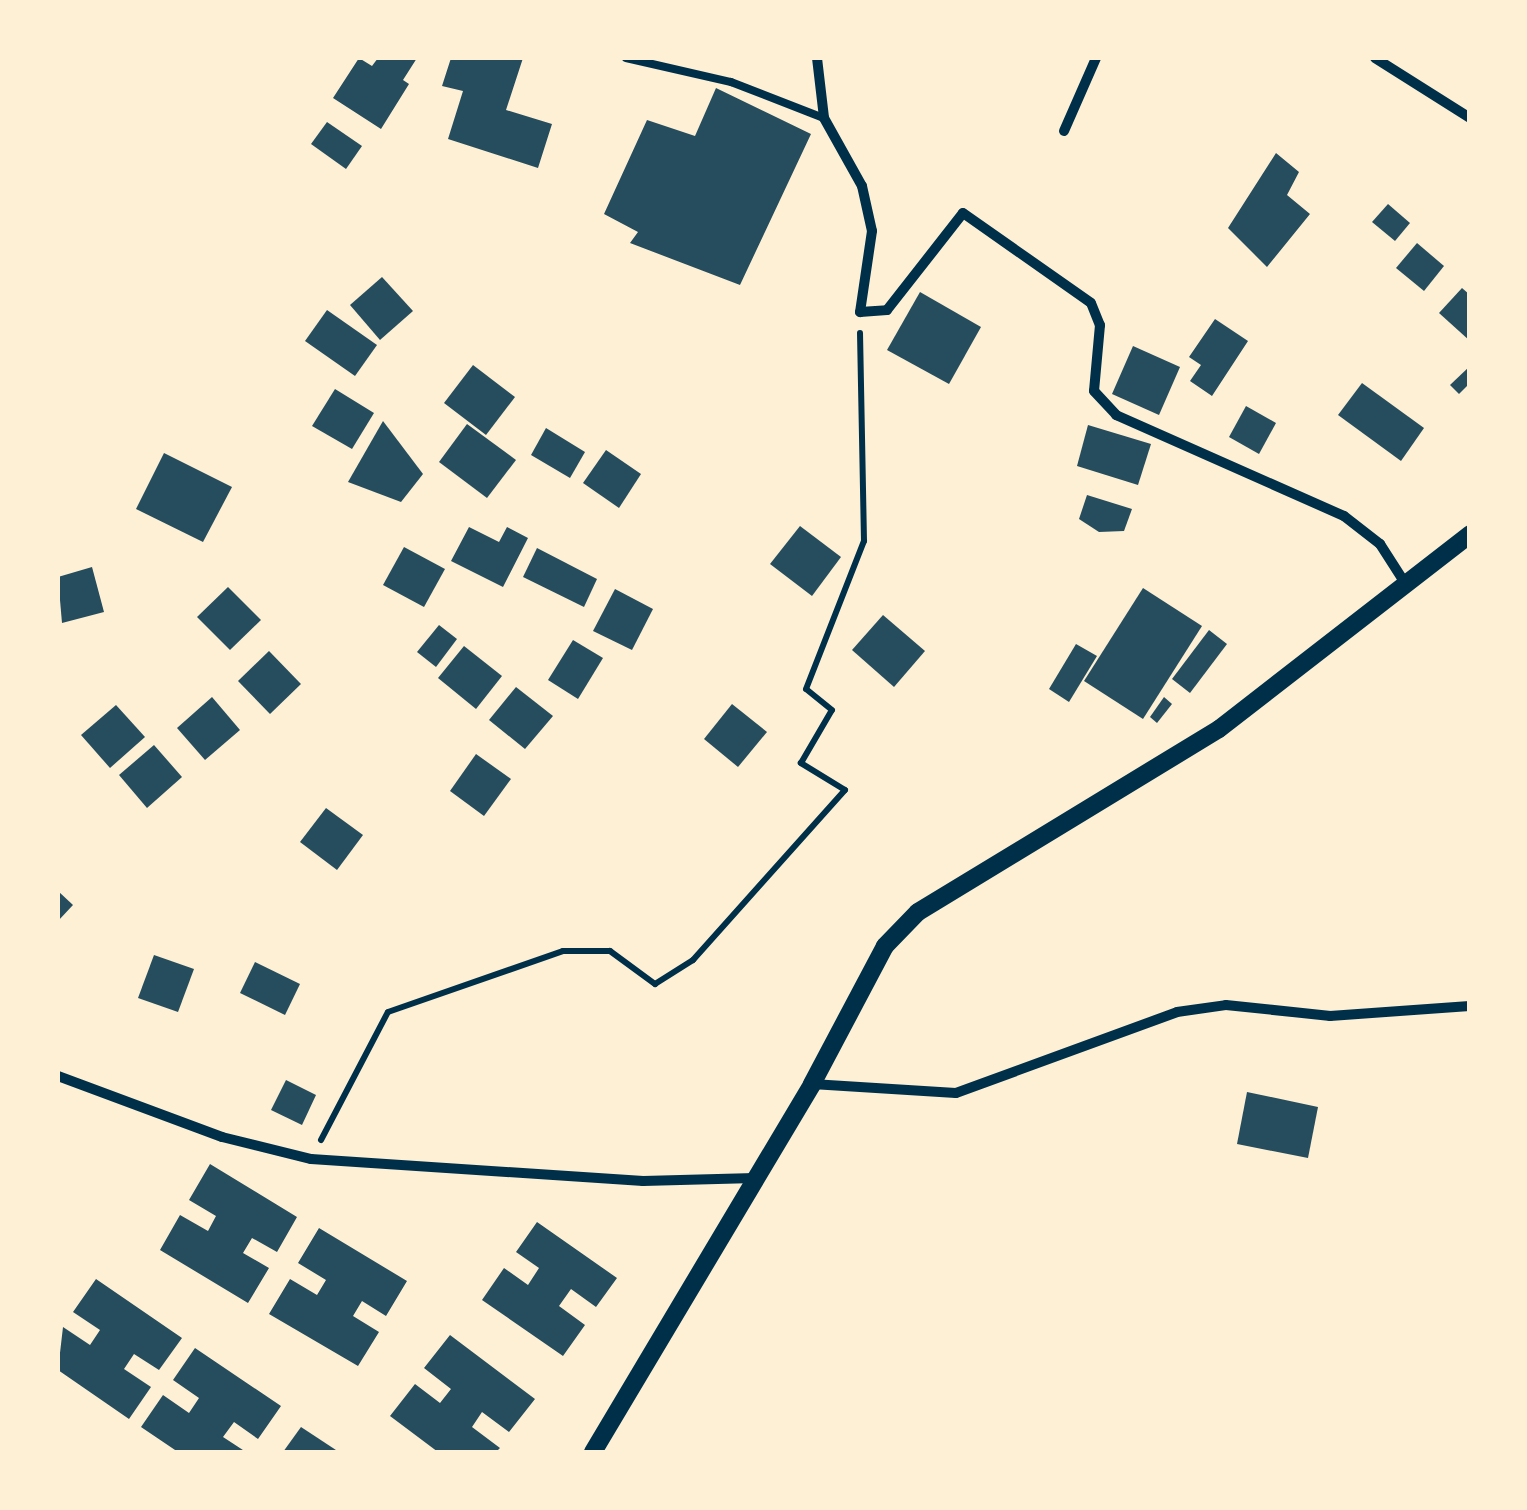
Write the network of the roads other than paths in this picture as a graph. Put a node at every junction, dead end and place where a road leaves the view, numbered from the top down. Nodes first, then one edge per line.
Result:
1 (626, 58) edge
2 (817, 58) edge
3 (1096, 58) edge
4 (1375, 58) edge
5 (824, 118) junction
6 (1470, 118) edge
7 (1064, 131) dead end
8 (1470, 534) edge
9 (1405, 583) junction
10 (1470, 1006) edge
11 (58, 1076) edge
12 (812, 1084) junction
13 (755, 1178) junction
14 (593, 1452) edge

1 - 5 lane
2 - 5 street
3 - 7 street
4 - 6 street
5 - 9 street
8 - 9 street
9 - 12 street
10 - 12 street
11 - 13 street
12 - 13 street
13 - 14 street

